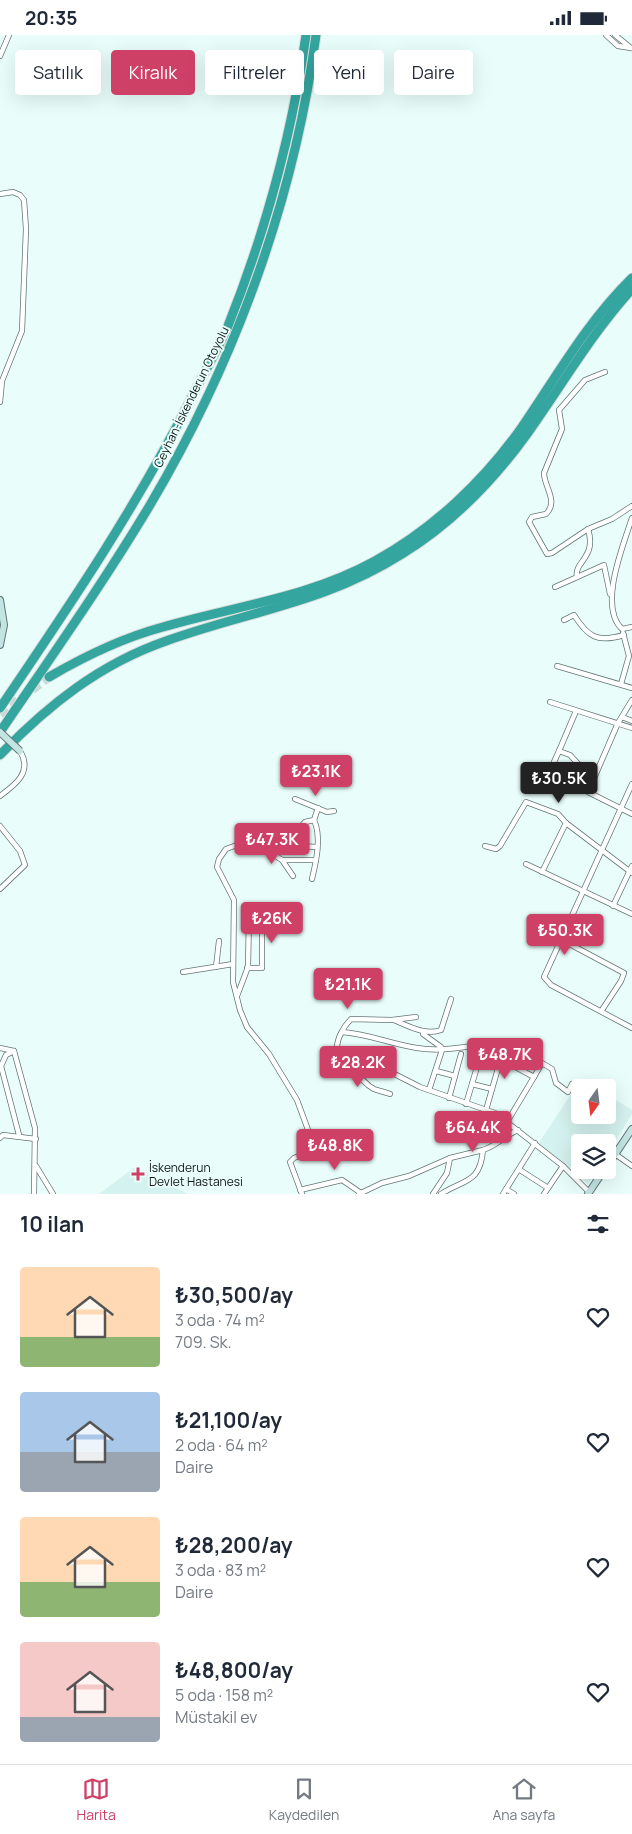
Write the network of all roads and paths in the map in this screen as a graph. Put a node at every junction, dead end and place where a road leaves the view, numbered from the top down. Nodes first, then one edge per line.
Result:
1 (8, 35) edge
2 (306, 35) edge
3 (316, 35) edge
4 (614, 35) edge
5 (608, 36) edge
6 (632, 49) edge
7 (0, 56) edge
8 (0, 194) edge
9 (632, 278) edge
10 (632, 289) edge
11 (606, 372) dead end
12 (0, 402) edge
13 (632, 506) edge
14 (632, 518) edge
15 (588, 529) junction
16 (577, 577) junction
17 (555, 587) dead end
18 (611, 597) junction
19 (0, 600) edge
20 (564, 619) dead end
21 (632, 627) edge
22 (622, 629) junction
23 (624, 635) junction
24 (0, 645) edge
25 (558, 665) dead end
26 (49, 677) tunnel mouth
27 (621, 684) junction
28 (632, 688) edge
29 (632, 700) edge
30 (550, 702) dead end
31 (0, 708) edge
32 (576, 711) junction
33 (622, 717) junction
34 (632, 721) edge
35 (618, 723) junction
36 (632, 728) edge
37 (0, 732) edge
38 (20, 751) joint
39 (560, 751) junction
40 (0, 755) edge
41 (554, 762) dead end
42 (593, 780) junction
43 (632, 784) edge
44 (0, 796) edge
45 (295, 799) dead end
46 (318, 808) junction
47 (621, 809) junction
48 (334, 811) dead end
49 (632, 814) edge
50 (314, 820) junction
51 (566, 823) junction
52 (0, 826) edge
53 (278, 843) dead end
54 (300, 846) junction
55 (484, 846) dead end
56 (316, 847) junction
57 (601, 851) junction
58 (282, 860) junction
59 (316, 860) junction
60 (526, 865) dead end
61 (632, 866) edge
62 (542, 872) junction
63 (631, 872) edge
64 (293, 876) dead end
65 (312, 879) dead end
66 (0, 889) edge
67 (584, 891) junction
68 (613, 906) junction
69 (632, 914) edge
70 (562, 940) junction
71 (220, 941) dead end
72 (233, 964) junction
73 (216, 967) junction
74 (247, 969) junction
75 (183, 972) dead end
76 (236, 996) junction
77 (452, 999) dead end
78 (602, 1010) junction
79 (416, 1017) dead end
80 (392, 1020) junction
81 (632, 1028) edge
82 (424, 1031) junction
83 (342, 1032) junction
84 (0, 1048) edge
85 (442, 1050) junction
86 (14, 1051) junction
87 (461, 1054) dead end
88 (345, 1056) junction
89 (480, 1057) dead end
90 (501, 1059) junction
91 (436, 1071) junction
92 (455, 1076) junction
93 (534, 1077) junction
94 (472, 1084) junction
95 (571, 1086) edge
96 (492, 1089) junction
97 (429, 1090) junction
98 (390, 1094) dead end
99 (449, 1098) junction
100 (466, 1104) junction
101 (486, 1110) junction
102 (508, 1122) junction
103 (632, 1129) edge
104 (518, 1130) junction
105 (19, 1135) junction
106 (0, 1139) edge
107 (36, 1139) junction
108 (535, 1143) junction
109 (484, 1150) junction
110 (616, 1153) edge
111 (616, 1155) edge
112 (450, 1158) junction
113 (36, 1166) junction
114 (563, 1166) junction
115 (632, 1166) edge
116 (520, 1170) junction
117 (598, 1179) edge
118 (548, 1188) junction
119 (301, 1192) edge
120 (505, 1192) edge
121 (360, 1193) edge
122 (588, 1193) edge
123 (34, 1194) edge
124 (53, 1194) edge
125 (433, 1194) edge
126 (441, 1194) edge
127 (514, 1194) edge
128 (544, 1194) edge

1 - 7 street
2 - 31 highway, Ceyhan-İskenderun Otoyolu
3 - 37 highway, Ceyhan-İskenderun Otoyolu
4 - 6 street
5 - 6 street
8 - 12 street
9 - 26 highway
10 - 40 highway
11 - 15 street
13 - 15 street
14 - 18 street
15 - 16 street
16 - 17 street
16 - 18 street
18 - 22 street
19 - 24 street
20 - 23 street
21 - 22 street
22 - 23 street
23 - 27 street
25 - 27 street
27 - 28 street
29 - 33 street
30 - 32 street
32 - 35 street
32 - 39 street
33 - 34 street
33 - 35 street
35 - 36 street
35 - 42 street
37 - 38 street, bridge
38 - 44 street
39 - 41 street
39 - 42 street
42 - 47 street
43 - 47 street
45 - 46 street
46 - 48 street
46 - 50 street
47 - 49 street
47 - 57 street
50 - 54 street
50 - 56 street
51 - 55 street
51 - 57 street
51 - 62 street
52 - 66 street
53 - 54 street
54 - 56 street
56 - 59 street
57 - 63 street
57 - 67 street
58 - 59 street
58 - 64 street
58 - 72 street
59 - 65 street
60 - 62 street
61 - 63 street
62 - 67 street
63 - 68 street
67 - 68 street
67 - 70 street
68 - 69 street
70 - 78 street
70 - 78 street
71 - 73 street
72 - 73 street
72 - 76 street
73 - 75 street
74 - 74 street
74 - 76 street
76 - 119 street
77 - 82 street
78 - 81 street
79 - 80 street
80 - 82 street
80 - 83 street
82 - 85 street
83 - 85 street
83 - 88 street
84 - 86 street
85 - 90 street
85 - 91 street
86 - 105 street
86 - 107 street
87 - 92 street
88 - 97 street
88 - 98 street
89 - 94 street
90 - 93 street
90 - 96 street
91 - 92 street
91 - 97 street
92 - 99 street
93 - 95 street
93 - 102 street
94 - 96 street
94 - 100 street
96 - 101 street
97 - 99 street
99 - 100 street
100 - 101 street
101 - 102 street
102 - 104 street
103 - 110 street
104 - 108 street
104 - 109 street
105 - 106 street
105 - 107 street
107 - 113 street
108 - 114 street
108 - 116 street
109 - 112 street
109 - 126 street
111 - 115 street
112 - 121 street
112 - 125 street
113 - 123 street
113 - 124 street
114 - 118 street
114 - 122 street
116 - 118 street
116 - 120 street
117 - 122 street
118 - 128 street
119 - 121 street
120 - 127 street

